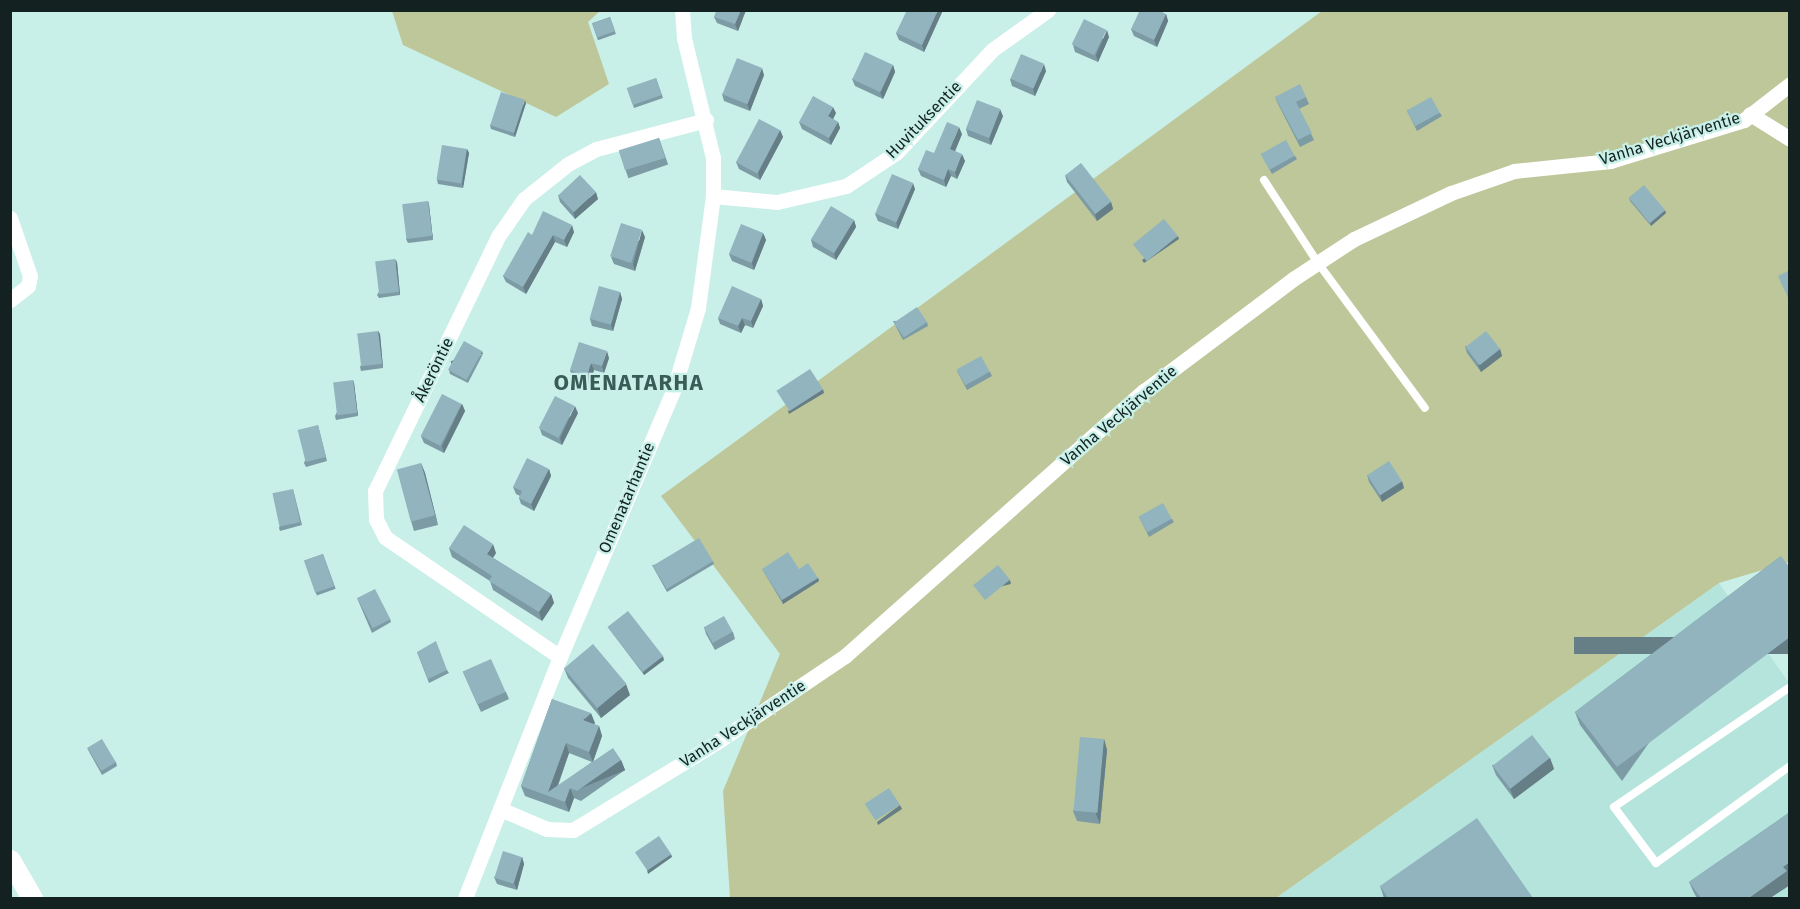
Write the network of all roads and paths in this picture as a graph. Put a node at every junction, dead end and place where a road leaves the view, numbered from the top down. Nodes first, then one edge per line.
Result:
1 (682, 10) edge
2 (1048, 10) edge
3 (1790, 84) edge
4 (1750, 114) junction
5 (706, 120) junction
6 (1790, 140) edge
7 (1264, 180) dead end
8 (713, 196) junction
9 (10, 218) edge
10 (1318, 263) junction
11 (10, 300) edge
12 (1425, 408) dead end
13 (560, 657) junction
14 (1790, 687) edge
15 (1790, 766) edge
16 (500, 809) junction
17 (10, 860) edge
18 (32, 898) edge
19 (465, 898) edge

1 - 5 street, Omenatarhantie
2 - 8 street, Huvituksentie
3 - 4 street, Vanha Veckjärventie
4 - 6 street
4 - 10 street, Vanha Veckjärventie
5 - 8 street, Omenatarhantie
5 - 13 street, Åkeröntie
7 - 10 lane
8 - 13 street, Omenatarhantie
9 - 11 street
10 - 12 lane
10 - 16 street, Vanha Veckjärventie
13 - 16 street, Omenatarhantie
14 - 15 lane
16 - 19 street, Omenatarhantie
17 - 18 street

